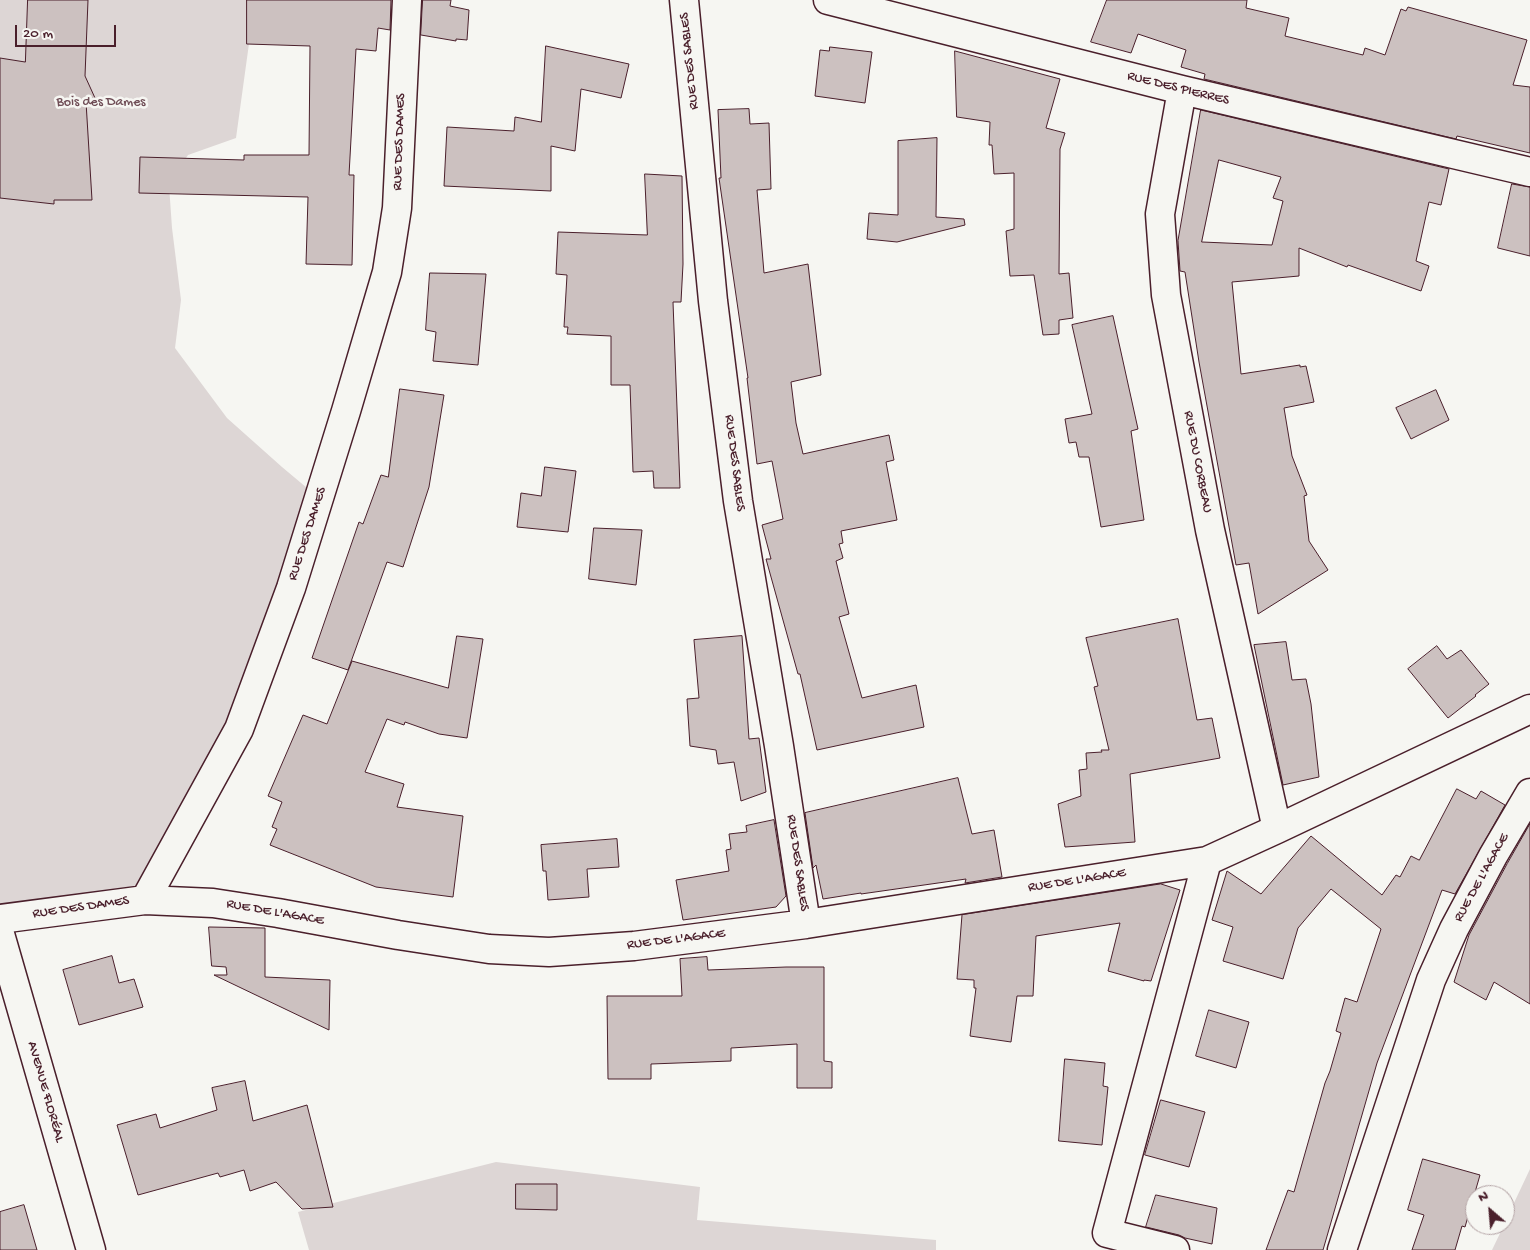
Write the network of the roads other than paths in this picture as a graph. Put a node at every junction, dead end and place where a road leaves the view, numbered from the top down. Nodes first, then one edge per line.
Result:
1 (407, 0) edge
2 (684, 0) edge
3 (828, 0) edge
4 (1182, 90) junction
5 (1530, 172) edge
6 (1530, 709) edge
7 (1530, 793) edge
8 (1277, 829) junction
9 (1207, 861) junction
10 (144, 900) junction
11 (0, 919) edge
12 (806, 924) junction
13 (0, 934) edge
14 (91, 1250) edge
15 (1175, 1250) edge
16 (1342, 1250) edge

1 - 10 street, RUE DES DAMES
2 - 12 street, RUE DES SABLES
3 - 4 street, RUE DES PIERRES
4 - 5 street, RUE DES PIERRES
4 - 8 street, RUE DU CORBEAU
6 - 8 street, RUE DE L'AGACE
7 - 16 street, RUE DE L'AGACE
8 - 9 street, RUE DE L'AGACE
9 - 12 street, RUE DE L'AGACE
9 - 15 street
10 - 11 street, RUE DES DAMES
10 - 12 street, RUE DE L'AGACE
13 - 14 street, AVENUE FLORÉAL

